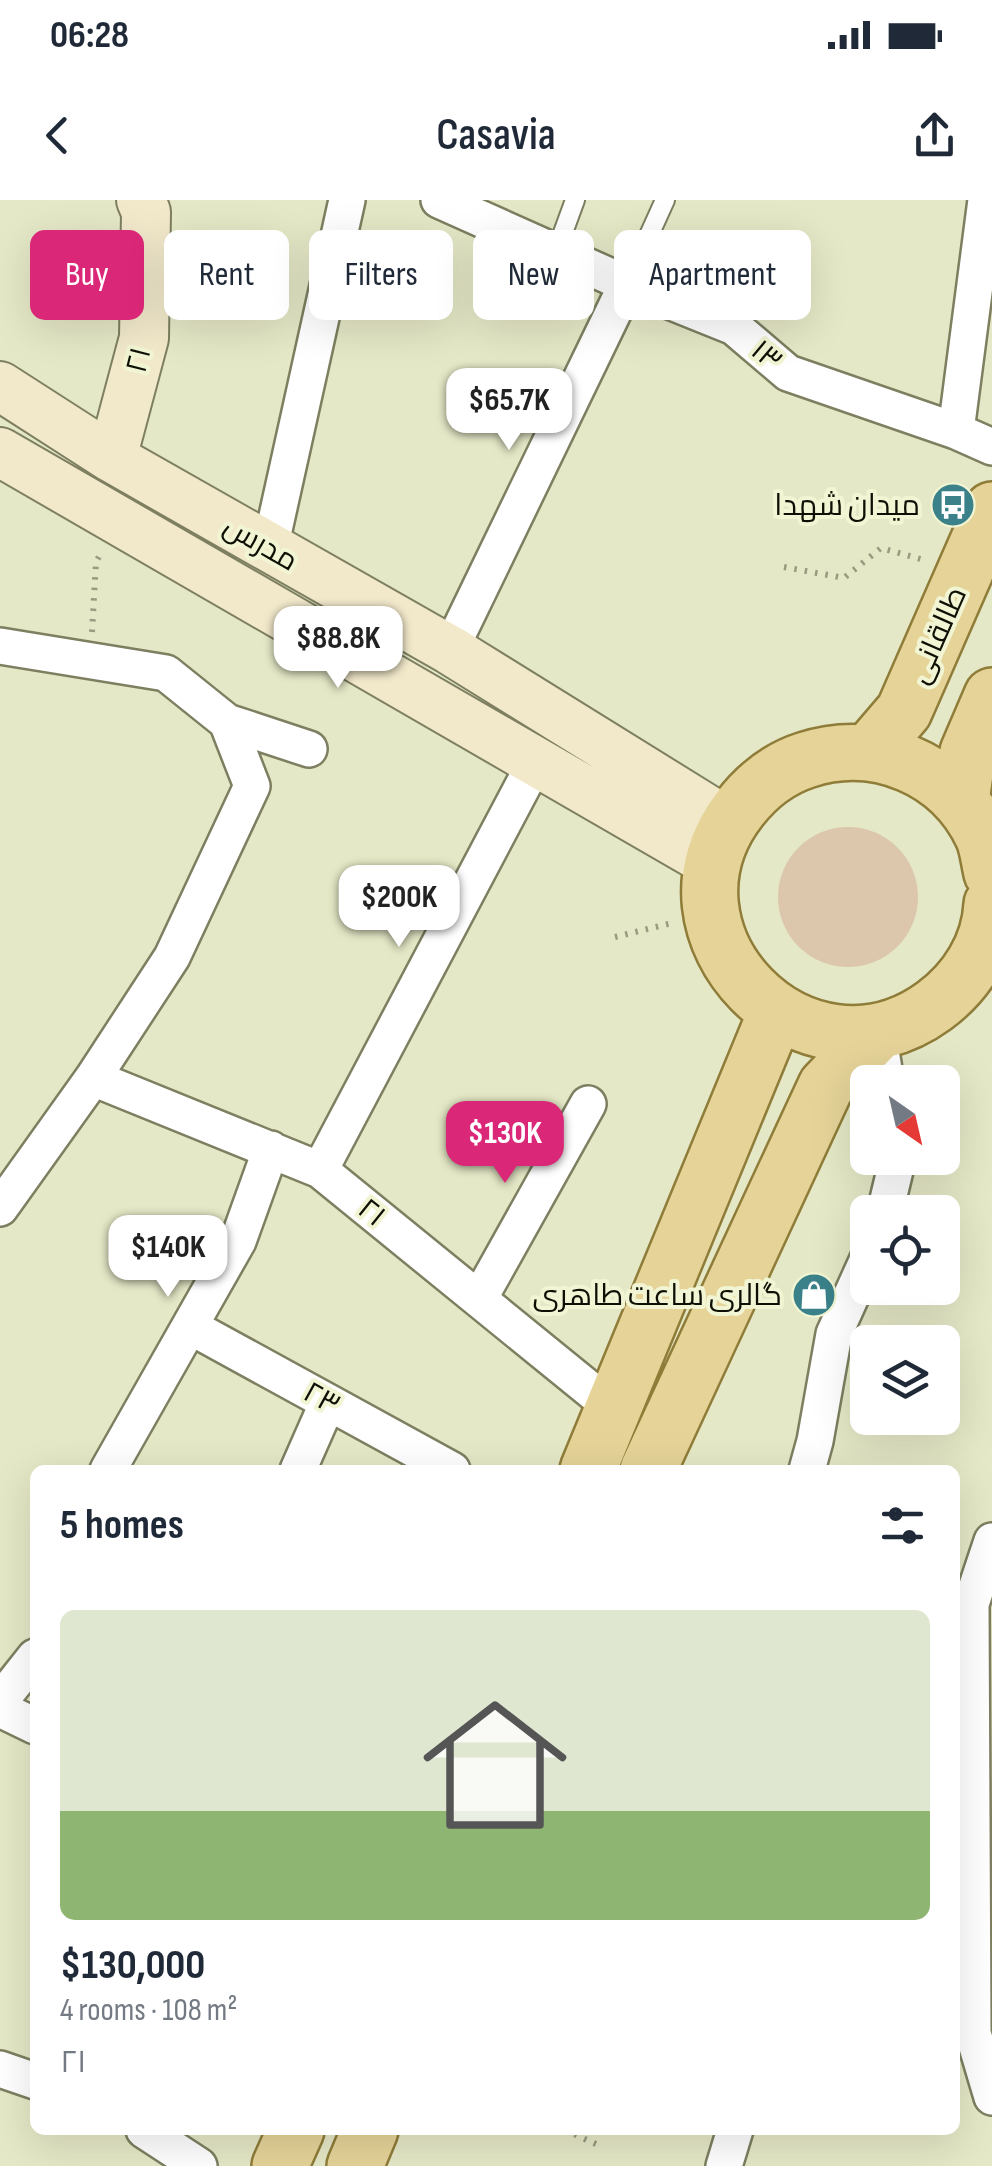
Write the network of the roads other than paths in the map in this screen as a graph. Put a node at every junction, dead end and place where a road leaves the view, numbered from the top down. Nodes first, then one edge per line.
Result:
1 (140, 200) edge
2 (348, 200) edge
3 (439, 200) edge
4 (575, 200) edge
5 (665, 200) edge
6 (986, 200) edge
7 (506, 230) edge
8 (564, 230) edge
9 (651, 230) edge
10 (614, 311) edge
11 (717, 320) edge
12 (0, 386) edge
13 (956, 431) junction
14 (992, 447) edge
15 (0, 452) edge
16 (112, 458) junction
17 (992, 510) edge
18 (270, 548) junction
19 (0, 646) edge
20 (450, 650) junction
21 (992, 696) edge
22 (226, 722) junction
23 (310, 748) dead end
24 (869, 752) junction
25 (536, 760) junction
26 (961, 802) junction
27 (718, 866) junction
28 (992, 872) edge
29 (992, 904) edge
30 (992, 921) edge
31 (972, 999) edge
32 (767, 1034) junction
33 (882, 1057) edge
34 (94, 1078) junction
35 (826, 1086) junction
36 (588, 1104) dead end
37 (271, 1150) junction
38 (320, 1170) junction
39 (0, 1208) edge
40 (479, 1299) junction
41 (850, 1299) edge
42 (191, 1327) junction
43 (328, 1402) junction
44 (614, 1410) junction
45 (111, 1465) edge
46 (300, 1465) edge
47 (443, 1465) edge
48 (590, 1465) edge
49 (655, 1465) edge
50 (809, 1465) edge
51 (992, 1541) edge
52 (973, 1605) edge
53 (30, 1664) edge
54 (982, 1692) edge
55 (0, 1700) edge
56 (0, 1709) edge
57 (30, 1724) edge
58 (963, 1759) edge
59 (982, 1888) edge
60 (964, 2034) edge
61 (0, 2069) edge
62 (30, 2079) edge
63 (992, 2097) edge
64 (155, 2135) edge
65 (294, 2135) edge
66 (368, 2135) edge
67 (734, 2135) edge
68 (192, 2151) edge
69 (280, 2166) edge
70 (355, 2166) edge
71 (724, 2166) edge

1 - 16 main road, ۲۱
2 - 18 street
3 - 7 street, ۱۳
4 - 8 lane
5 - 9 lane
6 - 13 street
10 - 20 street
11 - 13 street, ۱۳
12 - 16 main road, مدرس
13 - 14 street, ۱۳
15 - 25 main road, مدرس
16 - 18 main road, مدرس
17 - 24 main road, طالقانی
18 - 20 main road, مدرس
19 - 22 street
20 - 27 main road, مدرس
21 - 26 main road
22 - 23 street
22 - 34 street
24 - 26 main road
24 - 27 main road
25 - 27 main road, مدرس
25 - 38 street
26 - 28 main road
27 - 32 main road
29 - 30 main road
30 - 31 main road
31 - 33 main road
32 - 33 main road
32 - 35 main road
32 - 44 main road
33 - 35 main road
34 - 37 street, ۲۱
34 - 39 street
35 - 49 main road
36 - 40 street
37 - 38 street, ۲۱
37 - 42 street
38 - 40 street, ۲۱
40 - 44 street, ۲۱
41 - 50 street
42 - 43 street, ۲۳
42 - 45 street
43 - 46 street
43 - 47 street, ۲۳
44 - 48 main road
51 - 52 street
52 - 54 street
53 - 55 street
54 - 58 street
56 - 57 street
58 - 59 street
59 - 60 street
60 - 63 street
61 - 62 street
64 - 68 street
65 - 69 main road
66 - 70 main road
67 - 71 street

